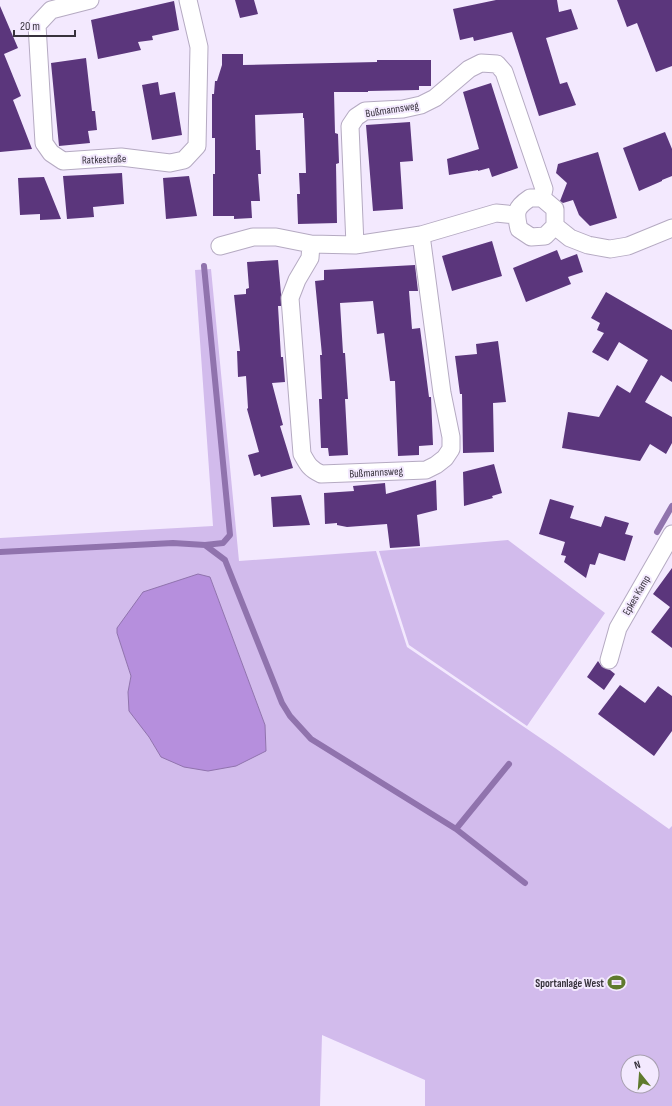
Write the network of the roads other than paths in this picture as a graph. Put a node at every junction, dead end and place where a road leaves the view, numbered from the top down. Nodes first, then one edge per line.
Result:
1 (90, 0) edge
2 (188, 0) edge
3 (542, 198) junction
4 (516, 215) junction
5 (555, 226) junction
6 (672, 228) edge
7 (421, 235) junction
8 (311, 244) junction
9 (355, 245) junction
10 (220, 246) dead end
11 (672, 534) edge
12 (609, 660) dead end

1 - 2 street, Ratkestraße
3 - 4 street
3 - 5 street
3 - 9 street, Bußmannsweg
4 - 5 street
4 - 7 street
5 - 6 street
7 - 8 street, Bußmannsweg
7 - 9 street
8 - 9 street
8 - 10 street
11 - 12 street, Epkes Kamp

